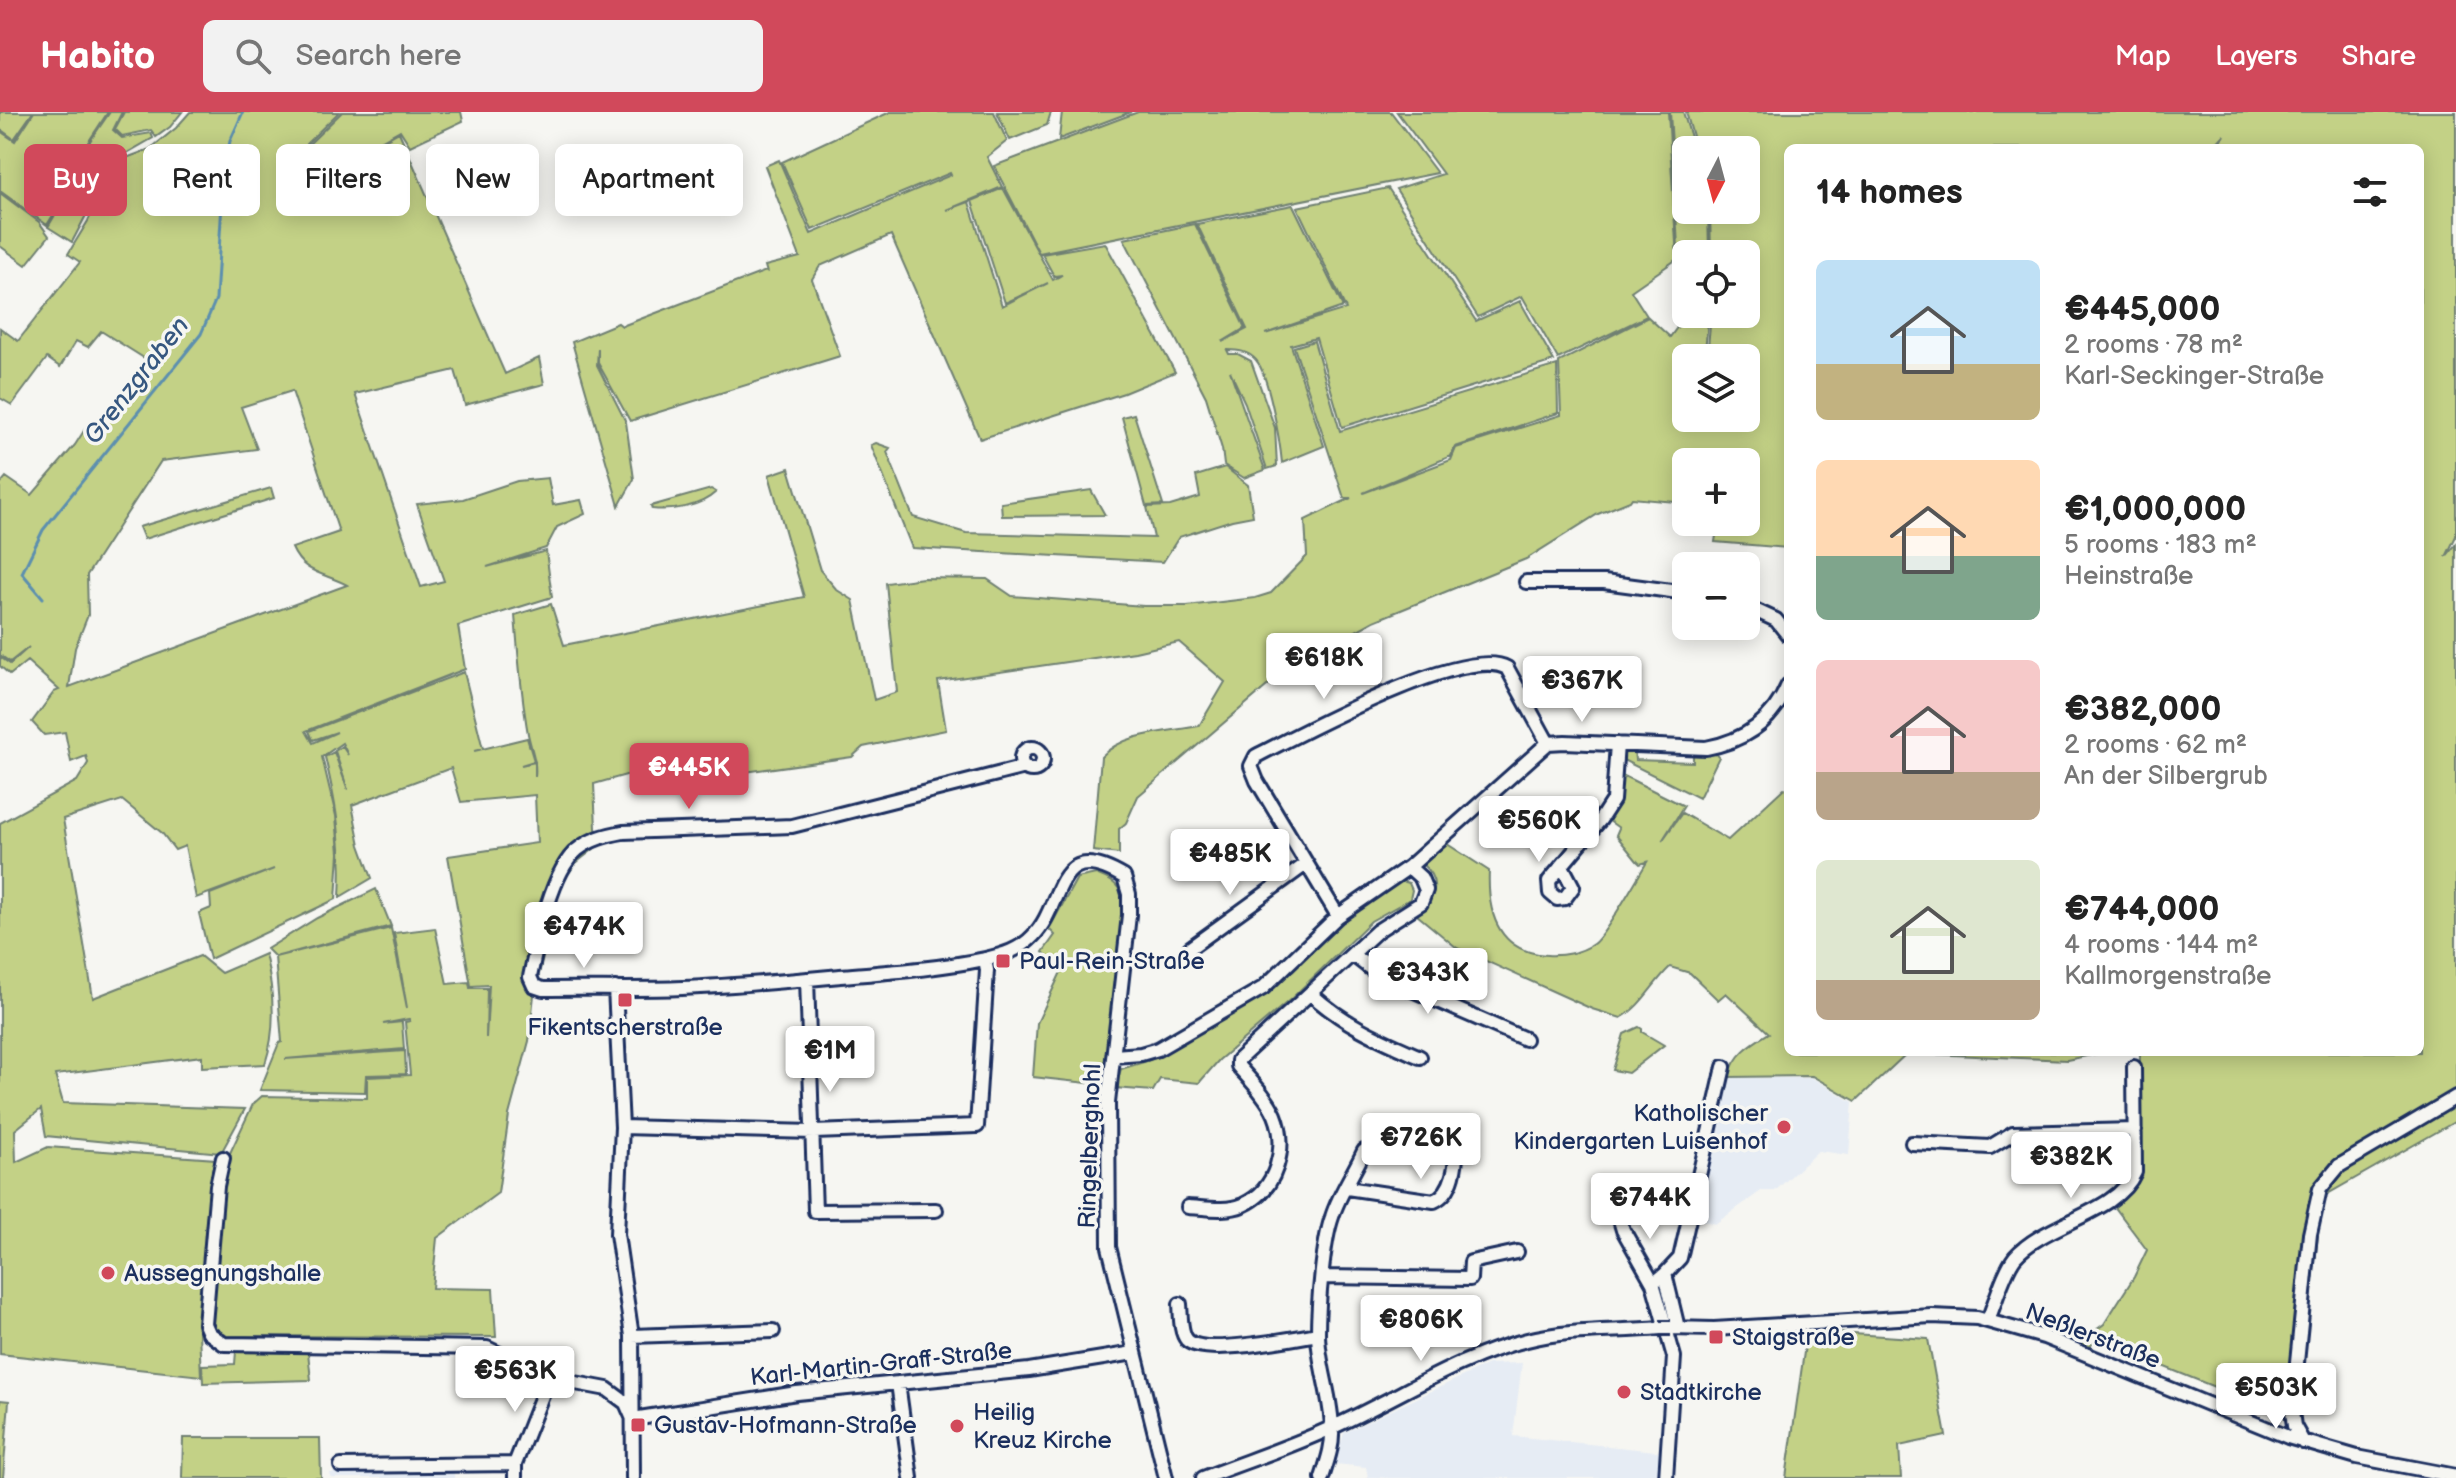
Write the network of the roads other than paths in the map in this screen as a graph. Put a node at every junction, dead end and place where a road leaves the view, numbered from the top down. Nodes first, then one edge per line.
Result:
1 (1526, 582) dead end
2 (1672, 591) edge
3 (1760, 610) edge
4 (1784, 630) edge
5 (1784, 692) edge
6 (1548, 743) junction
7 (1617, 744) junction
8 (1025, 767) dead end
9 (1306, 864) junction
10 (1562, 866) dead end
11 (1409, 867) junction
12 (1338, 916) junction
13 (1353, 955) junction
14 (1185, 958) dead end
15 (985, 959) junction
16 (807, 979) junction
17 (615, 988) junction
18 (1311, 994) junction
19 (1525, 1039) dead end
20 (1114, 1056) junction
21 (1420, 1057) dead end
22 (1724, 1067) dead end
23 (2134, 1067) dead end
24 (2456, 1097) edge
25 (1459, 1125) dead end
26 (622, 1127) junction
27 (2135, 1130) junction
28 (814, 1132) junction
29 (1912, 1143) dead end
30 (1364, 1151) dead end
31 (223, 1158) dead end
32 (1347, 1188) junction
33 (1188, 1207) dead end
34 (936, 1210) dead end
35 (1617, 1210) dead end
36 (1517, 1252) dead end
37 (1665, 1274) junction
38 (1323, 1277) junction
39 (1653, 1283) junction
40 (1180, 1304) dead end
41 (1988, 1320) junction
42 (1670, 1328) junction
43 (773, 1331) dead end
44 (1318, 1334) junction
45 (632, 1336) junction
46 (1134, 1353) junction
47 (549, 1378) junction
48 (898, 1383) junction
49 (633, 1419) junction
50 (1332, 1428) junction
51 (2303, 1442) junction
52 (515, 1464) junction
53 (341, 1466) dead end
54 (2456, 1476) edge
55 (515, 1478) edge
56 (633, 1478) edge
57 (911, 1478) edge
58 (1166, 1478) edge
59 (1203, 1478) edge
60 (1322, 1478) edge
61 (1666, 1478) edge

1 - 2 street
3 - 4 street
5 - 7 street
6 - 7 street
6 - 9 street
6 - 11 street
7 - 10 street
8 - 17 street
9 - 12 street
9 - 14 street
11 - 12 street
11 - 13 street
12 - 20 street
13 - 18 street
13 - 19 street
15 - 16 street
15 - 20 street, Ringelberghohl
15 - 28 street
16 - 17 street
16 - 28 street
17 - 26 street
18 - 21 street
18 - 33 street
20 - 46 street, Ringelberghohl
22 - 37 street
23 - 27 street
24 - 51 street
25 - 32 street
26 - 28 street
26 - 45 street
27 - 29 street
27 - 41 street
28 - 34 street
30 - 32 street
31 - 47 street
32 - 38 street
35 - 39 street
36 - 38 street
37 - 39 street
37 - 42 street
38 - 44 street
39 - 61 street
40 - 44 street
41 - 42 street
41 - 51 street, Neßlerstraße
42 - 50 street
43 - 45 street
44 - 50 street
45 - 49 street
46 - 48 street, Karl-Martin-Graff-Straße
46 - 58 street, Ringelberghohl
47 - 49 street
47 - 52 street
48 - 49 street, Karl-Martin-Graff-Straße
48 - 57 street
49 - 56 street
50 - 59 street
50 - 60 street
51 - 54 street, Neßlerstraße
52 - 53 street
52 - 55 street

